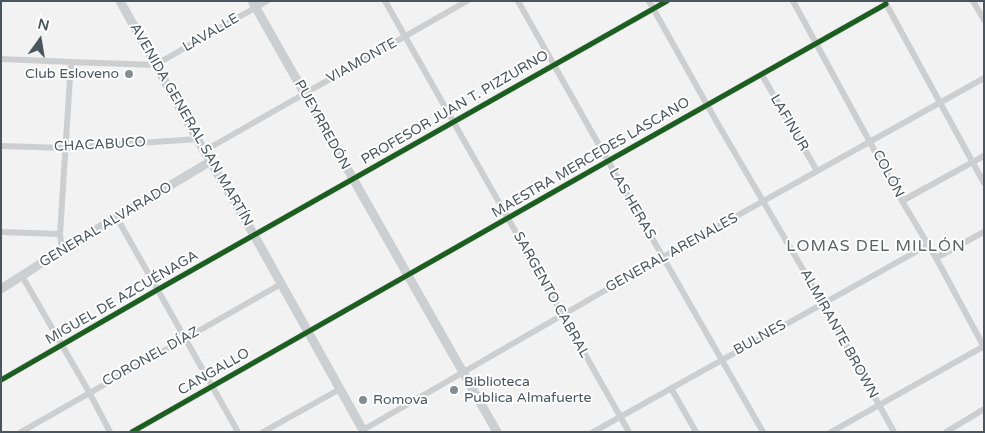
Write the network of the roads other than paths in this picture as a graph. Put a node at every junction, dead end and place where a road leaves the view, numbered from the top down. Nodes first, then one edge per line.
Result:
1 (120, 1) edge
2 (267, 1) edge
3 (385, 1) edge
4 (467, 1) edge
5 (518, 1) edge
6 (650, 1) edge
7 (667, 1) edge
8 (793, 1) edge
9 (973, 1) edge
10 (886, 3) edge
11 (254, 4) edge
12 (654, 9) junction
13 (984, 20) edge
14 (406, 37) junction
15 (816, 44) junction
16 (1, 59) edge
17 (71, 62) junction
18 (156, 65) junction
19 (554, 65) junction
20 (762, 75) junction
21 (984, 78) edge
22 (305, 94) junction
23 (940, 102) junction
24 (707, 104) junction
25 (454, 122) junction
26 (198, 139) junction
27 (870, 142) junction
28 (1, 146) edge
29 (65, 148) junction
30 (204, 151) junction
31 (984, 156) edge
32 (211, 161) junction
33 (608, 161) junction
34 (972, 162) junction
35 (817, 172) junction
36 (353, 180) junction
37 (984, 183) edge
38 (764, 201) junction
39 (902, 201) junction
40 (116, 218) junction
41 (508, 218) junction
42 (1, 232) edge
43 (984, 232) edge
44 (60, 234) junction
45 (254, 235) junction
46 (928, 245) junction
47 (62, 250) junction
48 (663, 257) junction
49 (936, 258) junction
50 (407, 275) junction
51 (22, 276) junction
52 (281, 284) junction
53 (1, 288) edge
54 (157, 290) junction
55 (822, 304) junction
56 (562, 315) junction
57 (308, 332) junction
58 (184, 338) junction
59 (62, 345) junction
60 (984, 346) edge
61 (722, 359) junction
62 (463, 373) junction
63 (2, 377) edge
64 (212, 387) junction
65 (671, 388) junction
66 (340, 389) junction
67 (89, 392) junction
68 (878, 405) junction
69 (984, 409) edge
70 (620, 416) junction
71 (363, 431) edge
72 (21, 432) edge
73 (110, 432) edge
74 (132, 432) edge
75 (238, 432) edge
76 (263, 432) edge
77 (497, 432) edge
78 (592, 432) edge
79 (629, 432) edge
80 (696, 432) edge
81 (763, 432) edge
82 (831, 432) edge
83 (894, 432) edge
84 (946, 432) edge

1 - 18 street, AVENIDA GENERAL SAN MARTÍN
2 - 11 street, LAVALLE
3 - 14 street, SARGENTO CABRAL
4 - 14 street, VIAMONTE
5 - 19 street, LAS HERAS
6 - 12 street, ALMIRANTE BROWN
7 - 12 street, PROFESOR JUAN T. PIZZURNO
8 - 15 street, COLÓN
9 - 13 street
10 - 15 street, MAESTRA MERCEDES LASCANO
10 - 23 street
11 - 18 street, LAVALLE
11 - 22 street, PUEYRREDÓN
12 - 19 street, PROFESOR JUAN T. PIZZURNO
12 - 24 street, ALMIRANTE BROWN
14 - 22 street, VIAMONTE
14 - 25 street, SARGENTO CABRAL
15 - 20 street, MAESTRA MERCEDES LASCANO
15 - 27 street, COLÓN
16 - 17 street
17 - 18 street
17 - 29 street
18 - 26 street, AVENIDA GENERAL SAN MARTÍN
19 - 25 street, PROFESOR JUAN T. PIZZURNO
19 - 33 street, LAS HERAS
20 - 24 street, MAESTRA MERCEDES LASCANO
20 - 35 street, LAFINUR
21 - 23 street, GENERAL ARENALES
22 - 30 street, VIAMONTE
22 - 36 street, PUEYRREDÓN
23 - 27 street, GENERAL ARENALES
23 - 34 street
24 - 33 street, MAESTRA MERCEDES LASCANO
24 - 38 street, ALMIRANTE BROWN
25 - 36 street, PROFESOR JUAN T. PIZZURNO
25 - 41 street, SARGENTO CABRAL
26 - 29 street, CHACABUCO
26 - 30 street, AVENIDA GENERAL SAN MARTÍN
27 - 35 street, GENERAL ARENALES
27 - 39 street, COLÓN
28 - 29 street, CHACABUCO
29 - 44 street
30 - 32 street, AVENIDA GENERAL SAN MARTÍN
31 - 34 street
32 - 40 street, GENERAL ALVARADO
32 - 45 street, AVENIDA GENERAL SAN MARTÍN
33 - 41 street, MAESTRA MERCEDES LASCANO
33 - 48 street, LAS HERAS
34 - 37 street
34 - 39 street
35 - 38 street, GENERAL ARENALES
36 - 45 street, PROFESOR JUAN T. PIZZURNO
36 - 50 street, PUEYRREDÓN
38 - 48 street, GENERAL ARENALES
38 - 55 street, ALMIRANTE BROWN
39 - 46 street, COLÓN
40 - 47 street, GENERAL ALVARADO
40 - 54 street
41 - 50 street, MAESTRA MERCEDES LASCANO
41 - 56 street, SARGENTO CABRAL
42 - 44 street
43 - 49 street
44 - 47 street
45 - 52 street, AVENIDA GENERAL SAN MARTÍN
45 - 54 street, MIGUEL DE AZCUÉNAGA
46 - 49 street, COLÓN
46 - 55 street, BULNES
47 - 51 street, GENERAL ALVARADO
48 - 56 street, GENERAL ARENALES
48 - 61 street, LAS HERAS
49 - 60 street, COLÓN
50 - 57 street, MAESTRA MERCEDES LASCANO
50 - 62 street, PUEYRREDÓN
51 - 53 street, GENERAL ALVARADO
51 - 59 street
52 - 57 street, AVENIDA GENERAL SAN MARTÍN
52 - 58 street, CORONEL DÍAZ
54 - 58 street
54 - 59 street, MIGUEL DE AZCUÉNAGA
55 - 61 street, BULNES
55 - 68 street, ALMIRANTE BROWN
56 - 62 street, GENERAL ARENALES
56 - 70 street, SARGENTO CABRAL
57 - 64 street, CANGALLO
57 - 66 street, AVENIDA GENERAL SAN MARTÍN
58 - 64 street
58 - 67 street, CORONEL DÍAZ
59 - 63 street, MIGUEL DE AZCUÉNAGA
59 - 67 street
60 - 68 street
61 - 65 street, BULNES
61 - 81 street, LAS HERAS
62 - 71 street, GENERAL ARENALES
62 - 77 street, PUEYRREDÓN
64 - 74 street, CANGALLO
64 - 75 street
65 - 70 street, BULNES
65 - 80 street
66 - 71 street, AVENIDA GENERAL SAN MARTÍN
66 - 76 street
67 - 72 street, CORONEL DÍAZ
67 - 73 street
68 - 82 street
68 - 83 street, ALMIRANTE BROWN
69 - 84 street
70 - 78 street, BULNES
70 - 79 street, SARGENTO CABRAL

